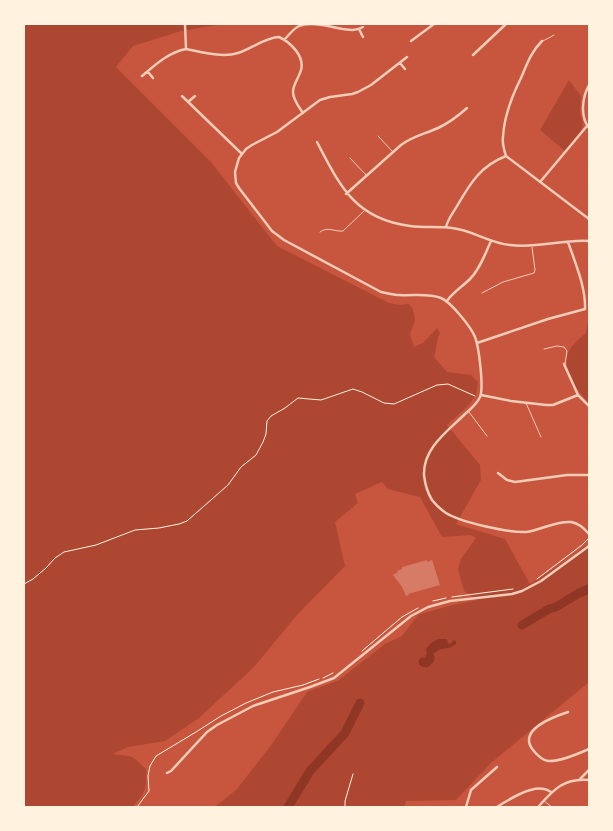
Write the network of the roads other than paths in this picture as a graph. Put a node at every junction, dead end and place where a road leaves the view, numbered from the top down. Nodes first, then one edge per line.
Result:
1 (185, 24) edge
2 (434, 24) edge
3 (506, 24) edge
4 (363, 27) dead end
5 (359, 29) junction
6 (554, 35) dead end
7 (363, 37) dead end
8 (284, 40) junction
9 (411, 41) dead end
10 (542, 41) joint
11 (186, 50) junction
12 (473, 55) dead end
13 (406, 57) dead end
14 (400, 62) junction
15 (405, 70) dead end
16 (148, 71) junction
17 (142, 76) dead end
18 (153, 78) dead end
19 (589, 85) edge
20 (182, 96) dead end
21 (195, 96) dead end
22 (188, 102) junction
23 (467, 108) dead end
24 (303, 113) junction
25 (588, 127) edge
26 (378, 136) dead end
27 (317, 142) dead end
28 (393, 152) junction
29 (242, 154) junction
30 (506, 156) junction
31 (350, 158) dead end
32 (366, 176) junction
33 (540, 182) junction
34 (346, 194) junction
35 (364, 210) junction
36 (589, 219) edge
37 (446, 227) junction
38 (320, 232) dead end
39 (589, 240) edge
40 (490, 241) junction
41 (568, 242) junction
42 (532, 246) junction
43 (482, 293) dead end
44 (447, 301) junction
45 (477, 343) junction
46 (544, 349) dead end
47 (564, 364) joint
48 (481, 395) junction
49 (578, 395) junction
50 (526, 403) junction
51 (589, 406) edge
52 (468, 412) junction
53 (488, 436) dead end
54 (541, 437) dead end
55 (498, 473) dead end
56 (589, 475) edge
57 (589, 534) edge
58 (589, 546) edge
59 (568, 712) dead end
60 (589, 749) edge
61 (497, 767) dead end
62 (589, 770) edge
63 (167, 773) dead end
64 (580, 779) junction
65 (589, 780) edge
66 (551, 792) junction
67 (544, 801) junction
68 (466, 807) edge
69 (497, 807) edge
70 (538, 807) edge
71 (552, 807) edge

1 - 11 street
2 - 9 street
3 - 12 street
4 - 5 street
5 - 7 street
5 - 8 street
6 - 10 lane
8 - 11 street
8 - 24 street
10 - 30 street
11 - 16 street
13 - 14 street
14 - 15 street
14 - 24 street
16 - 17 street
16 - 18 street
19 - 25 street
20 - 22 street
21 - 22 street
22 - 29 street
23 - 28 street
24 - 29 street
25 - 33 street
26 - 28 lane
27 - 34 street
28 - 32 street
29 - 44 street
30 - 33 street
30 - 37 street
31 - 32 lane
32 - 34 street
33 - 36 street
34 - 35 street
35 - 37 street
35 - 38 lane
37 - 40 street
39 - 41 street
40 - 42 street
40 - 44 street
41 - 42 street
41 - 45 street
42 - 43 lane
44 - 45 street
45 - 48 street
46 - 47 lane
47 - 49 street
48 - 50 street
48 - 52 street
49 - 50 street
49 - 51 street
50 - 54 lane
52 - 53 lane
52 - 57 street
55 - 56 street
58 - 63 street
59 - 60 street
61 - 68 street
62 - 64 street
64 - 65 street
64 - 66 street
66 - 67 street
66 - 69 street
67 - 70 street
67 - 71 lane

